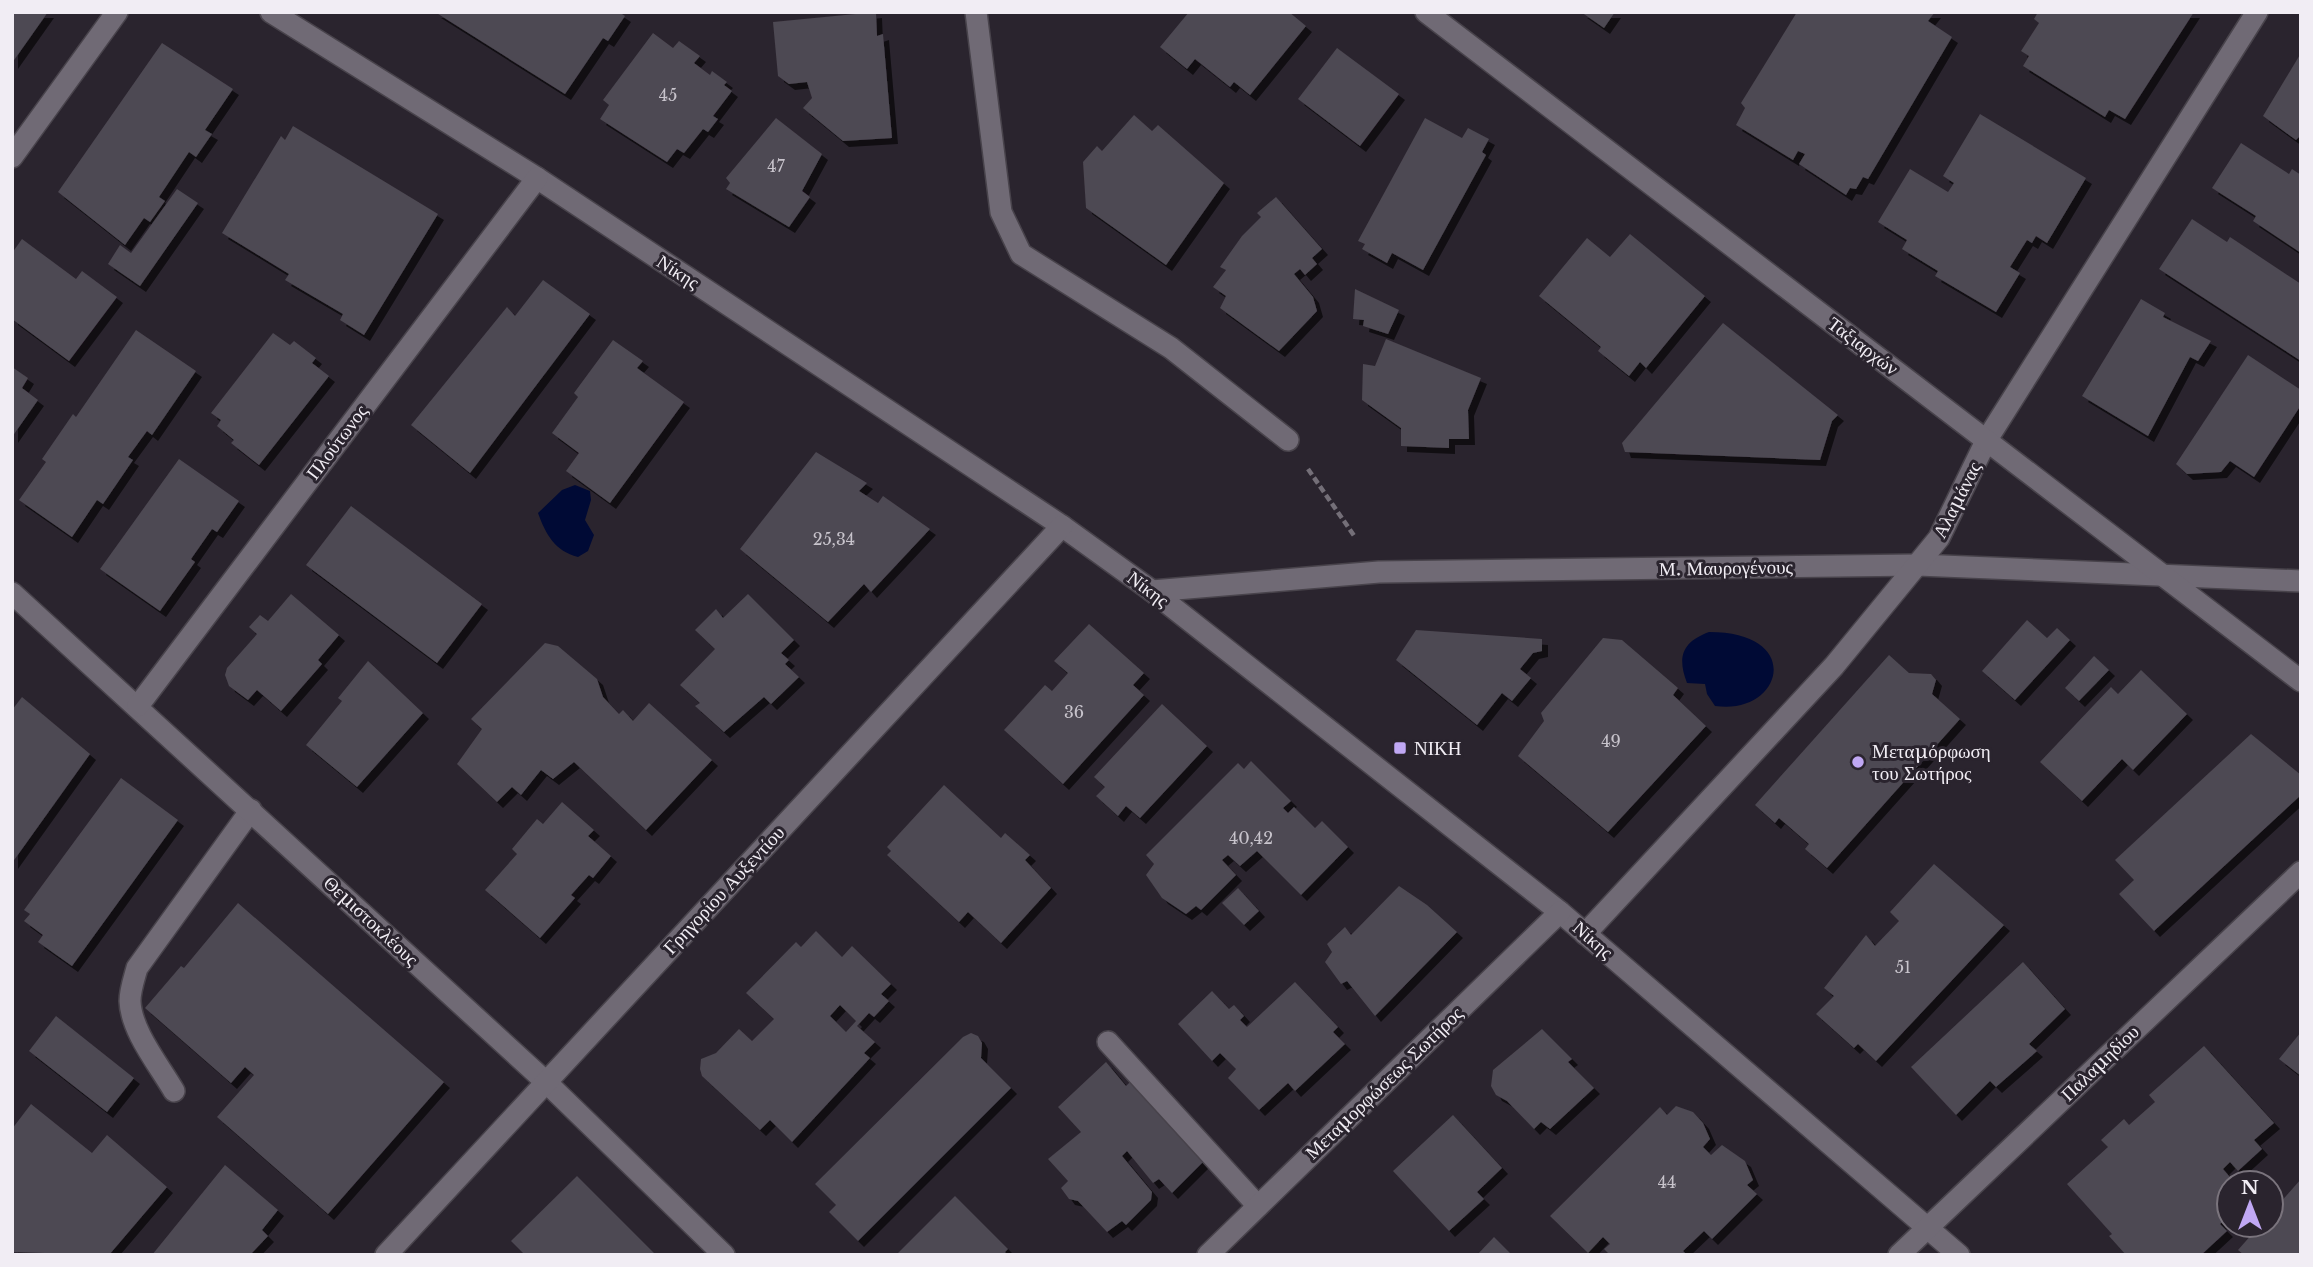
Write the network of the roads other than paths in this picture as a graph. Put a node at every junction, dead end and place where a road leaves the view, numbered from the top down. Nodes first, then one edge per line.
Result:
1 (117, 12) edge
2 (271, 12) edge
3 (976, 12) edge
4 (1426, 12) edge
5 (2257, 12) edge
6 (12, 157) edge
7 (537, 178) junction
8 (1288, 440) road end
9 (1986, 441) junction
10 (1062, 526) junction
11 (1918, 565) junction
12 (2160, 573) junction
13 (2301, 581) edge
14 (1152, 591) junction
15 (12, 593) edge
16 (2301, 681) edge
17 (138, 706) junction
18 (251, 810) junction
19 (2301, 872) edge
20 (1560, 912) junction
21 (1585, 934) junction
22 (1108, 1042) dead end
23 (546, 1082) junction
24 (174, 1091) dead end
25 (1258, 1206) junction
26 (1926, 1228) junction
27 (386, 1255) edge
28 (724, 1255) edge
29 (1208, 1255) edge
30 (1899, 1255) edge
31 (1959, 1255) edge

1 - 6 street
2 - 7 street, Νίκης
3 - 8 street
4 - 9 street, Ταξιαρχών
5 - 9 street, Αλαμάνας
7 - 10 street, Νίκης
7 - 17 street, Πλούτωνος
9 - 11 street, Αλαμάνας
9 - 12 street, Ταξιαρχών
10 - 14 street, Νίκης
10 - 23 street, Γρηγορίου Αυξεντίου
11 - 12 street, Μ. Μαυρογένους
11 - 14 street, Μ. Μαυρογένους
11 - 21 street, Αλαμάνας
12 - 13 street, Μ. Μαυρογένους
12 - 16 street, Ταξιαρχών
14 - 20 street, Νίκης
15 - 17 street, Θεμιστοκλέους
17 - 18 street, Θεμιστοκλέους
18 - 23 street, Θεμιστοκλέους
18 - 24 street
19 - 26 street, Παλαμηδίου
20 - 21 street, Νίκης
20 - 25 street, Μεταμορφώσεως Σωτήρος
21 - 26 street, Νίκης
22 - 25 street
23 - 27 street, Γρηγορίου Αυξεντίου
23 - 28 street, Θεμιστοκλέους
25 - 29 street, Μεταμορφώσεως Σωτήρος
26 - 30 street, Παλαμηδίου
26 - 31 street, Νίκης

